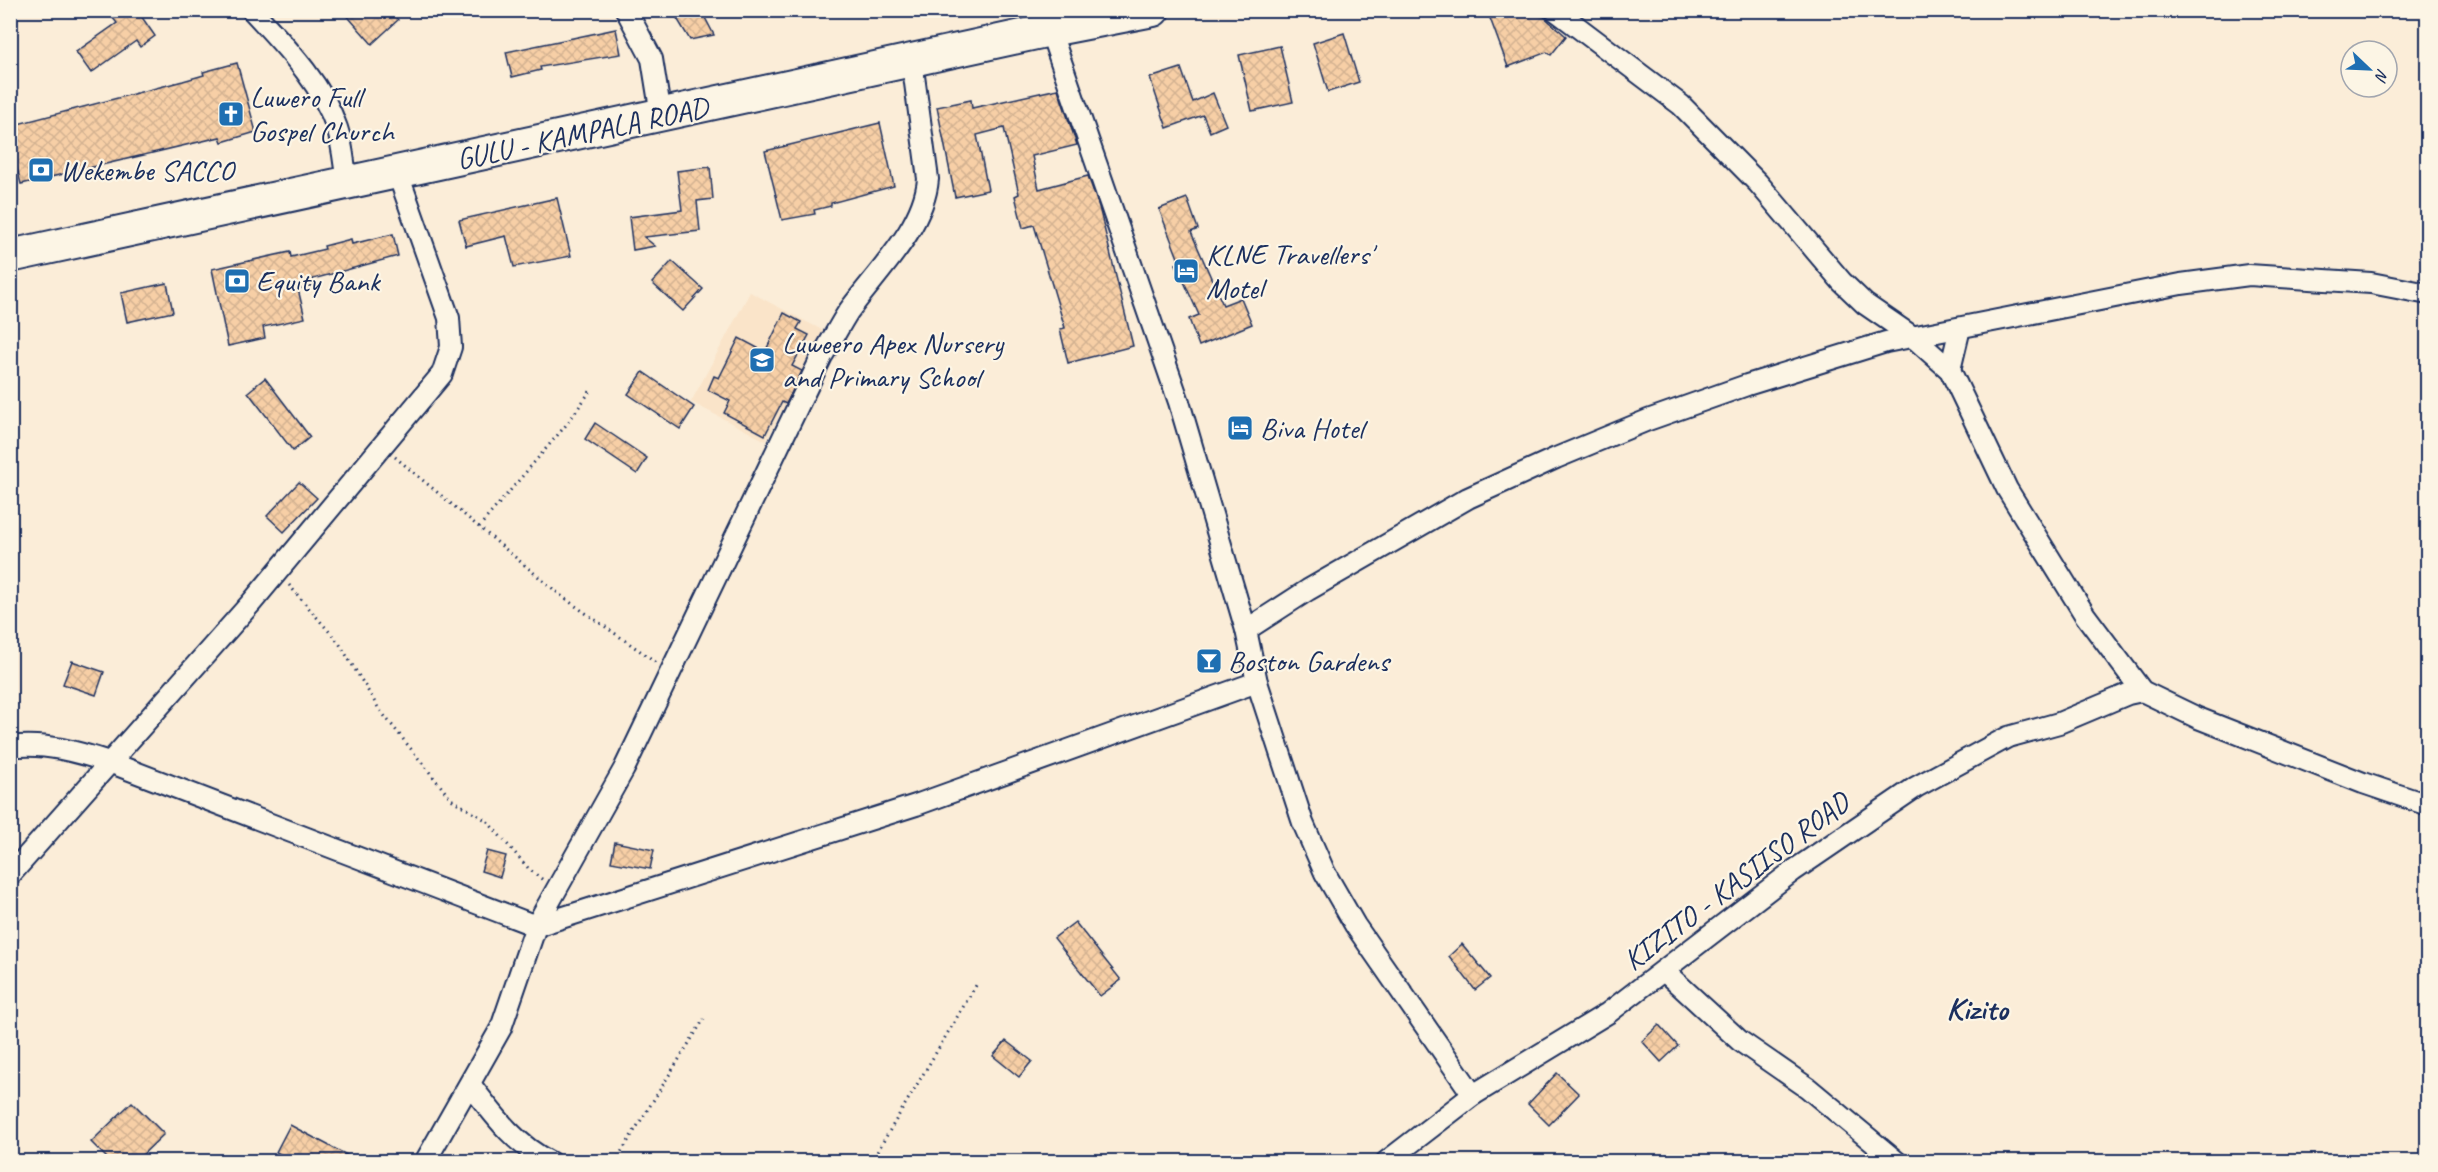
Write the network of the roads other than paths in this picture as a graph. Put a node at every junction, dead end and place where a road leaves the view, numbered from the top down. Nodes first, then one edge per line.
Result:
1 (252, 10) edge
2 (626, 10) edge
3 (1153, 10) edge
4 (1555, 10) edge
5 (1105, 15) edge
6 (1050, 30) junction
7 (912, 61) junction
8 (661, 115) junction
9 (398, 174) junction
10 (347, 183) junction
11 (10, 256) edge
12 (2427, 294) edge
13 (1960, 328) junction
14 (1913, 337) junction
15 (1950, 370) junction
16 (1246, 630) junction
17 (1257, 682) junction
18 (2142, 691) junction
19 (10, 747) edge
20 (109, 762) junction
21 (2427, 805) edge
22 (10, 875) edge
23 (536, 926) junction
24 (1665, 972) junction
25 (470, 1084) junction
26 (1473, 1095) junction
27 (425, 1161) edge
28 (550, 1161) edge
29 (1386, 1161) edge
30 (1897, 1161) edge

1 - 10 street
2 - 8 street
3 - 5 main road, GULU - KAMPALA ROAD
4 - 14 street
5 - 6 main road, GULU - KAMPALA ROAD
6 - 7 main road, GULU - KAMPALA ROAD
6 - 16 street
7 - 8 main road, GULU - KAMPALA ROAD
7 - 23 street
8 - 9 main road, GULU - KAMPALA ROAD
9 - 10 main road, GULU - KAMPALA ROAD
9 - 20 street
10 - 11 main road, GULU - KAMPALA ROAD
12 - 13 street
13 - 14 street
13 - 15 street
14 - 15 street
14 - 16 street
15 - 18 street
16 - 17 street
17 - 23 street
17 - 26 street
18 - 21 street
18 - 24 street, KIZITO - KASIISO ROAD
19 - 20 street
20 - 22 street
20 - 23 street
23 - 25 street
24 - 26 street, KIZITO - KASIISO ROAD
24 - 30 street
25 - 27 street
25 - 28 street
26 - 29 street, KIZITO - KASIISO ROAD

